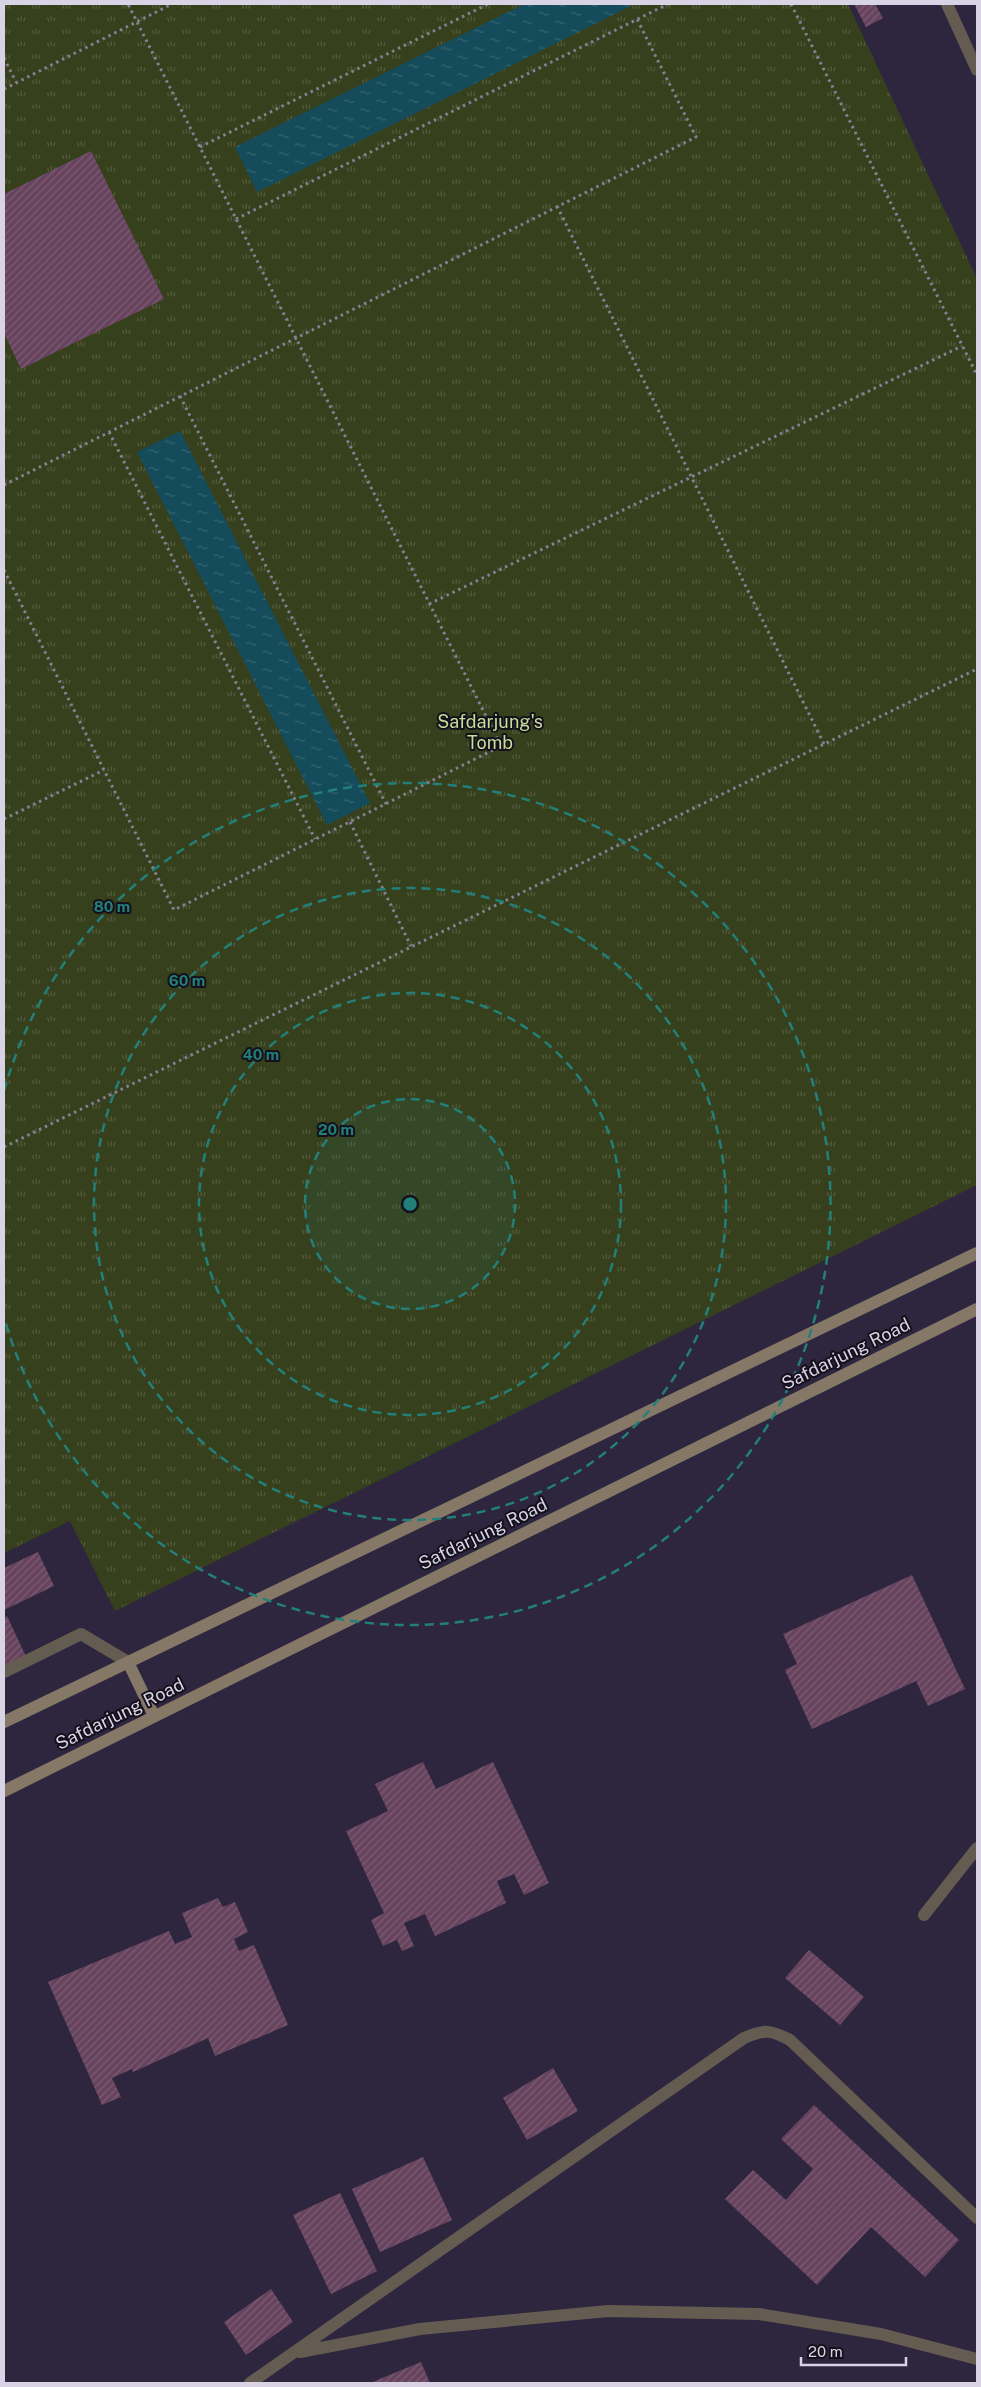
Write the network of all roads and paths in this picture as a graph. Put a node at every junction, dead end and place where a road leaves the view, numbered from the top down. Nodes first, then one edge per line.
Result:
1 (128, 4) edge
2 (172, 4) edge
3 (488, 4) edge
4 (668, 4) edge
5 (791, 4) edge
6 (947, 4) edge
7 (637, 19) junction
8 (137, 22) junction
9 (4, 58) edge
10 (977, 70) edge
11 (16, 82) junction
12 (4, 88) edge
13 (200, 147) junction
14 (557, 206) junction
15 (236, 219) junction
16 (296, 338) junction
17 (962, 346) junction
18 (977, 375) edge
19 (180, 396) junction
20 (109, 432) junction
21 (692, 477) junction
22 (4, 485) edge
23 (4, 570) edge
24 (430, 604) junction
25 (977, 669) edge
26 (824, 744) junction
27 (104, 770) junction
28 (386, 804) junction
29 (4, 819) edge
30 (350, 822) junction
31 (315, 839) junction
32 (411, 946) junction
33 (4, 1147) edge
34 (977, 1253) edge
35 (977, 1309) edge
36 (128, 1662) junction
37 (4, 1672) edge
38 (154, 1716) junction
39 (4, 1722) edge
40 (4, 1791) edge
41 (977, 1848) edge
42 (924, 1914) dead end
43 (977, 2218) edge
44 (296, 2352) junction
45 (977, 2359) edge
46 (250, 2383) edge

1 - 8 path
2 - 8 path
3 - 13 path
4 - 7 path
5 - 17 path
6 - 10 street
7 - 14 path
7 - 15 path
8 - 11 path
8 - 13 path
9 - 11 path
11 - 12 path
13 - 15 path
14 - 16 path
14 - 21 path
15 - 16 path
16 - 19 path
16 - 24 path
17 - 18 path
17 - 21 path
19 - 20 path
19 - 28 path
20 - 22 path
20 - 31 path
21 - 24 path
21 - 26 path
23 - 27 path
24 - 28 path
25 - 26 path
26 - 32 path
27 - 29 path
27 - 31 path
28 - 30 path
30 - 31 path
30 - 32 path
32 - 33 path
34 - 36 main road, Safdarjung Road
35 - 38 main road, Safdarjung Road
36 - 37 street
36 - 38 main road
36 - 39 main road, Safdarjung Road
38 - 40 main road, Safdarjung Road
41 - 42 street
43 - 44 street
44 - 45 street
44 - 46 street

